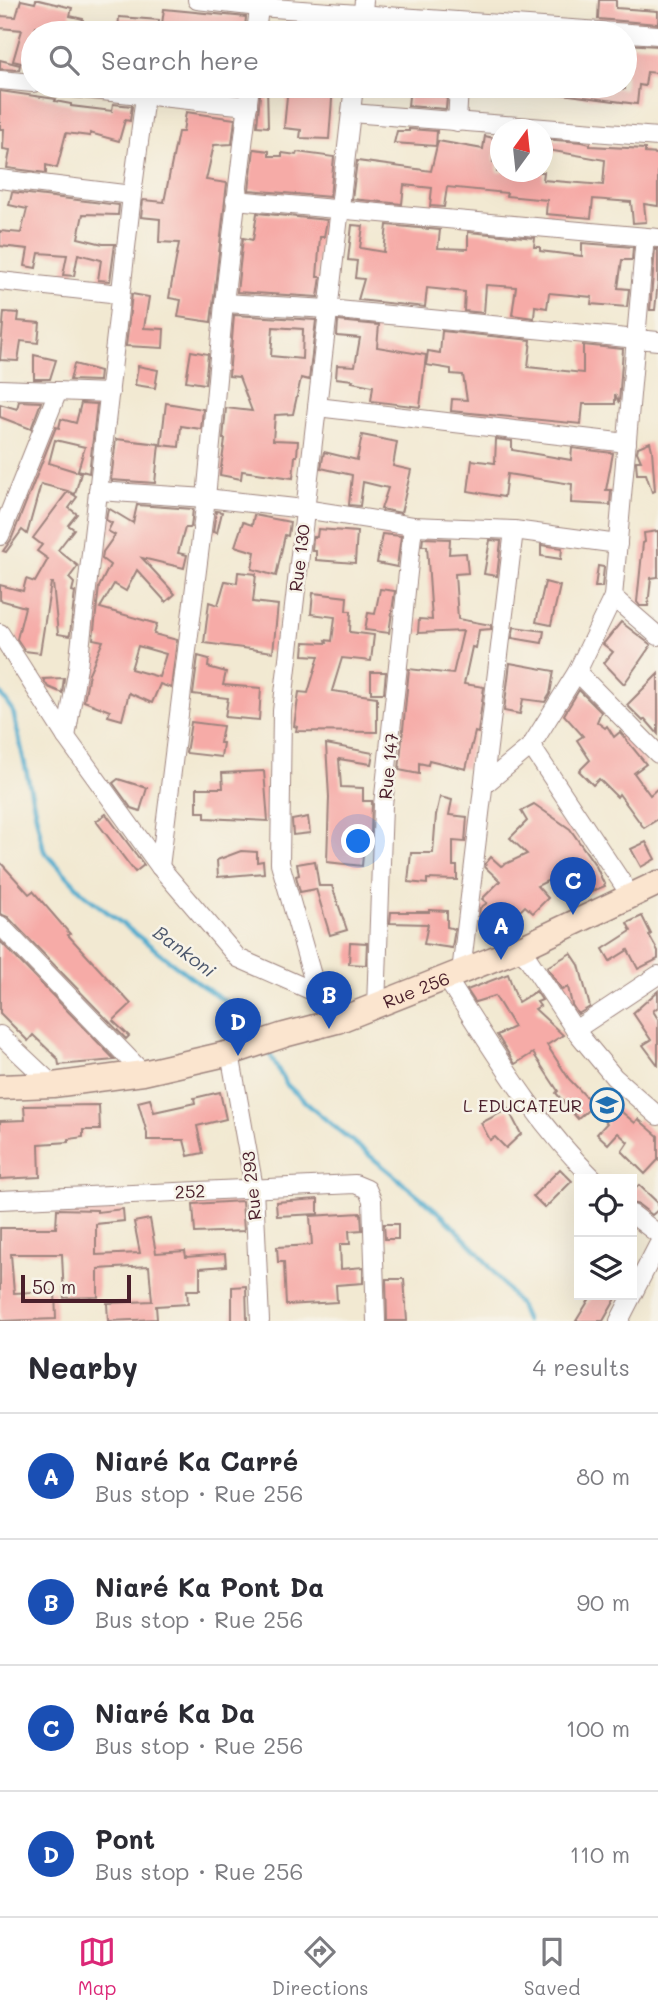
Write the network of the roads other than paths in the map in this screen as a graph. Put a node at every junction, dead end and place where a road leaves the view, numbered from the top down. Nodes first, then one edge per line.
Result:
1 (197, 0) edge
2 (260, 3) edge
3 (364, 7) edge
4 (258, 21) edge
5 (434, 21) edge
6 (637, 34) edge
7 (658, 35) edge
8 (0, 80) edge
9 (21, 82) edge
10 (145, 98) edge
11 (166, 98) edge
12 (249, 98) edge
13 (353, 98) edge
14 (458, 98) edge
15 (248, 106) junction
16 (351, 113) junction
17 (457, 121) junction
18 (658, 137) edge
19 (0, 179) edge
20 (132, 195) junction
21 (235, 200) junction
22 (340, 211) junction
23 (651, 237) edge
24 (0, 281) edge
25 (120, 294) junction
26 (224, 303) junction
27 (328, 309) junction
28 (636, 339) junction
29 (658, 341) edge
30 (0, 389) edge
31 (58, 391) junction
32 (110, 393) junction
33 (317, 407) junction
34 (627, 443) junction
35 (98, 491) junction
36 (206, 498) junction
37 (304, 509) junction
38 (413, 526) junction
39 (514, 530) junction
40 (0, 536) edge
41 (618, 544) junction
42 (614, 597) junction
43 (0, 633) edge
44 (658, 636) edge
45 (577, 673) junction
46 (66, 737) junction
47 (531, 747) junction
48 (658, 754) edge
49 (484, 785) junction
50 (160, 867) junction
51 (658, 883) edge
52 (631, 895) junction
53 (0, 925) edge
54 (521, 948) junction
55 (454, 975) junction
56 (658, 975) edge
57 (317, 993) junction
58 (376, 1007) junction
59 (337, 1021) junction
60 (575, 1030) junction
61 (0, 1035) edge
62 (237, 1051) junction
63 (143, 1073) junction
64 (52, 1085) junction
65 (0, 1087) edge
66 (658, 1116) edge
67 (589, 1174) edge
68 (254, 1188) junction
69 (0, 1200) edge
70 (637, 1218) edge
71 (658, 1234) edge
72 (658, 1245) edge
73 (260, 1321) edge
74 (376, 1321) edge
75 (619, 1321) edge

1 - 2 street
2 - 3 street
2 - 4 street
3 - 5 street
6 - 7 street
8 - 9 street
10 - 20 street
11 - 15 street
12 - 15 street
13 - 16 street, Rue 130
14 - 17 street
15 - 21 street
16 - 17 street
16 - 22 street, Rue 130
17 - 18 street
19 - 20 street
20 - 25 street
21 - 22 street
21 - 26 street
22 - 23 street
22 - 27 street, Rue 130
23 - 28 street
24 - 25 street
25 - 32 street
26 - 27 street
26 - 36 street
27 - 28 street
27 - 33 street, Rue 130
28 - 29 street
28 - 34 street
30 - 31 street
31 - 32 street
31 - 40 street
32 - 35 street
33 - 34 street
33 - 37 street, Rue 130
34 - 41 street
35 - 36 street
35 - 46 street
36 - 37 street
36 - 50 street
37 - 38 street
37 - 57 street, Rue 130
38 - 39 street
38 - 58 street, Rue 147
39 - 41 street
39 - 49 street
41 - 42 street
42 - 44 street
42 - 45 street
43 - 46 street
45 - 47 street
45 - 48 street
46 - 50 street
47 - 49 street
47 - 52 street
49 - 55 street
50 - 57 street
51 - 52 street, Rue 256
52 - 54 street, Rue 256
53 - 63 street
54 - 55 street, Rue 256
54 - 60 street
55 - 58 street, Rue 256
55 - 67 street
56 - 60 street
57 - 59 street, Rue 130
58 - 59 street, Rue 256
59 - 62 street, Rue 256
60 - 66 street
61 - 64 street
62 - 63 street, Rue 256
62 - 68 street, Rue 293
63 - 64 street, Rue 256
64 - 65 street, Rue 256
68 - 69 street, 252
68 - 73 street, Rue 293
68 - 74 street, 252
70 - 71 street
72 - 75 street

